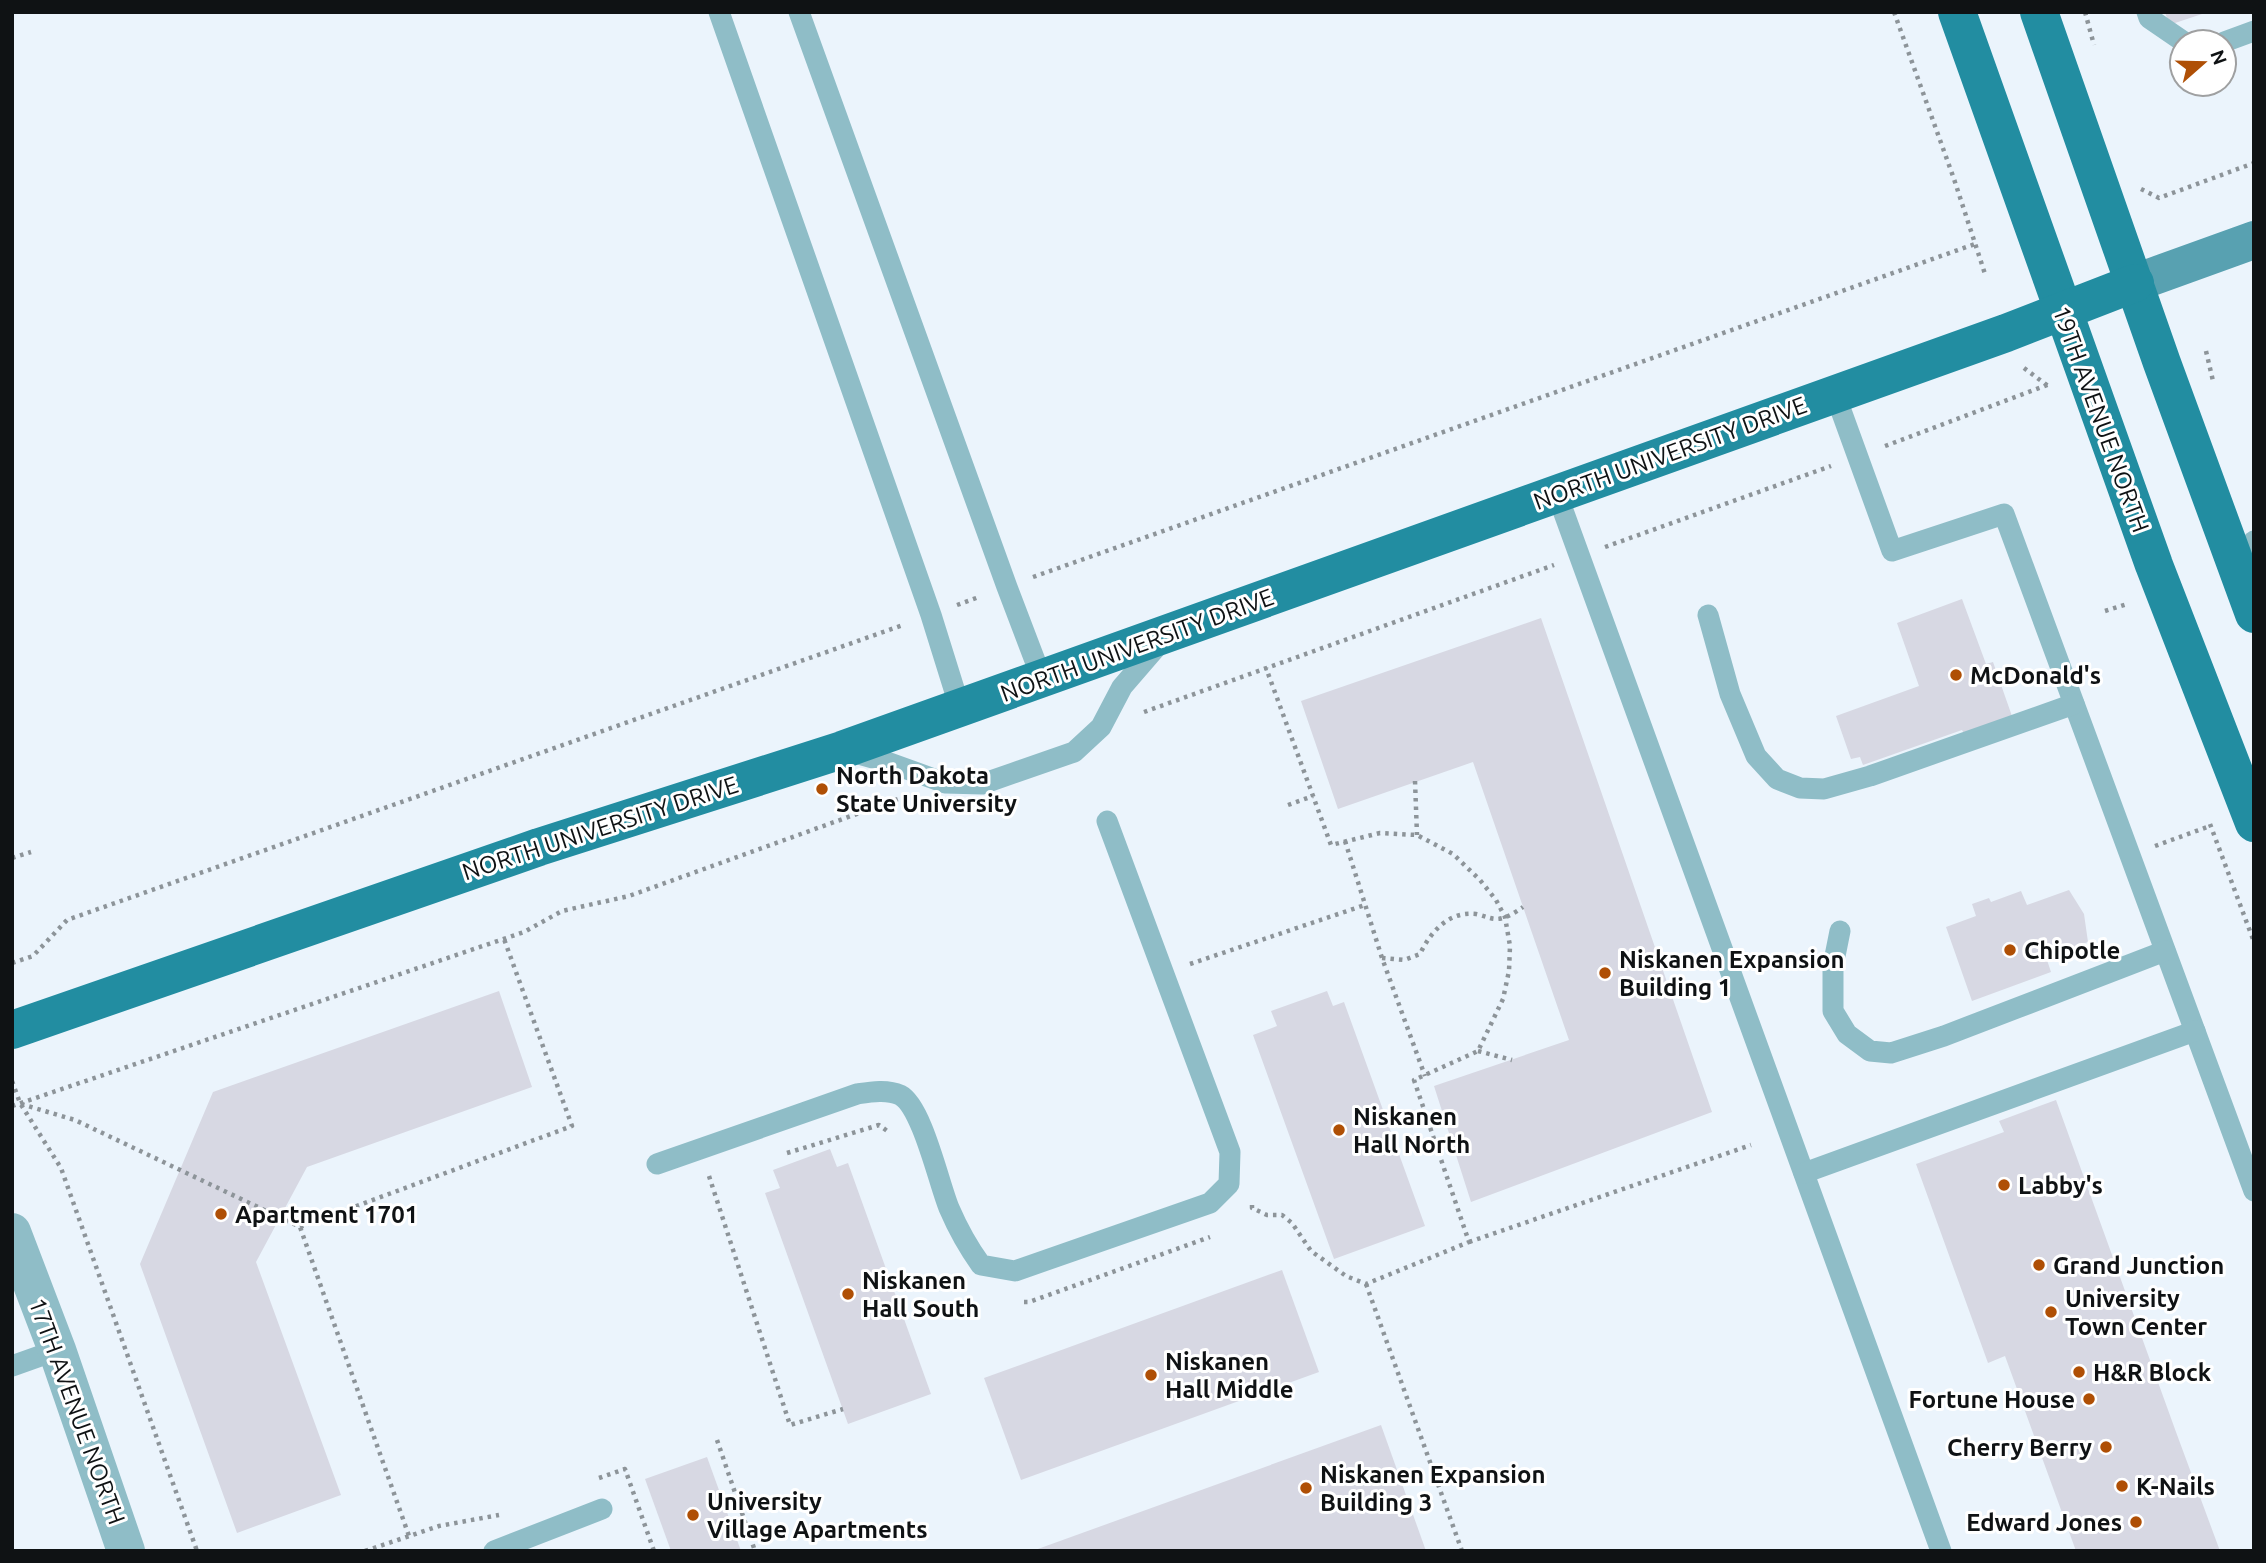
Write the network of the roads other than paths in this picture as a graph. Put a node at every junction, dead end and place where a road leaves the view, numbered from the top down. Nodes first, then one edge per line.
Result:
1 (719, 12) edge
2 (799, 12) edge
3 (1957, 12) edge
4 (2039, 12) edge
5 (2147, 12) edge
6 (2168, 31) edge
7 (2254, 240) edge
8 (2134, 283) junction
9 (2062, 311) junction
10 (1835, 394) junction
11 (1557, 494) junction
12 (2247, 558) edge
13 (2254, 614) edge
14 (1708, 615) dead end
15 (1168, 633) junction
16 (1042, 679) junction
17 (2074, 704) junction
18 (961, 708) junction
19 (842, 750) junction
20 (1107, 821) dead end
21 (2254, 823) edge
22 (1840, 931) dead end
23 (2165, 951) junction
24 (12, 1030) edge
25 (2195, 1031) junction
26 (657, 1164) dead end
27 (1804, 1173) junction
28 (2254, 1191) edge
29 (12, 1233) edge
30 (57, 1350) junction
31 (12, 1366) edge
32 (602, 1509) dead end
33 (127, 1551) edge
34 (494, 1551) edge
35 (1941, 1551) edge

1 - 18 lane
2 - 16 lane
3 - 9 main road, 19TH AVENUE NORTH
4 - 8 main road
5 - 6 lane
7 - 8 main road, NORTH UNIVERSITY DRIVE
8 - 9 main road, NORTH UNIVERSITY DRIVE
8 - 12 main road
9 - 10 main road, NORTH UNIVERSITY DRIVE
9 - 21 main road, 19TH AVENUE NORTH
10 - 11 main road, NORTH UNIVERSITY DRIVE
10 - 17 lane
11 - 15 main road, NORTH UNIVERSITY DRIVE
11 - 27 lane
12 - 13 main road
14 - 17 lane
15 - 16 main road, NORTH UNIVERSITY DRIVE
15 - 19 lane
16 - 18 main road, NORTH UNIVERSITY DRIVE
17 - 23 lane
18 - 19 main road, NORTH UNIVERSITY DRIVE
19 - 24 main road, NORTH UNIVERSITY DRIVE
20 - 26 lane
22 - 23 lane
23 - 25 lane
25 - 27 lane
25 - 28 lane
27 - 35 lane
29 - 30 street, 17TH AVENUE NORTH
30 - 31 lane
30 - 33 street, 17TH AVENUE NORTH
32 - 34 lane

